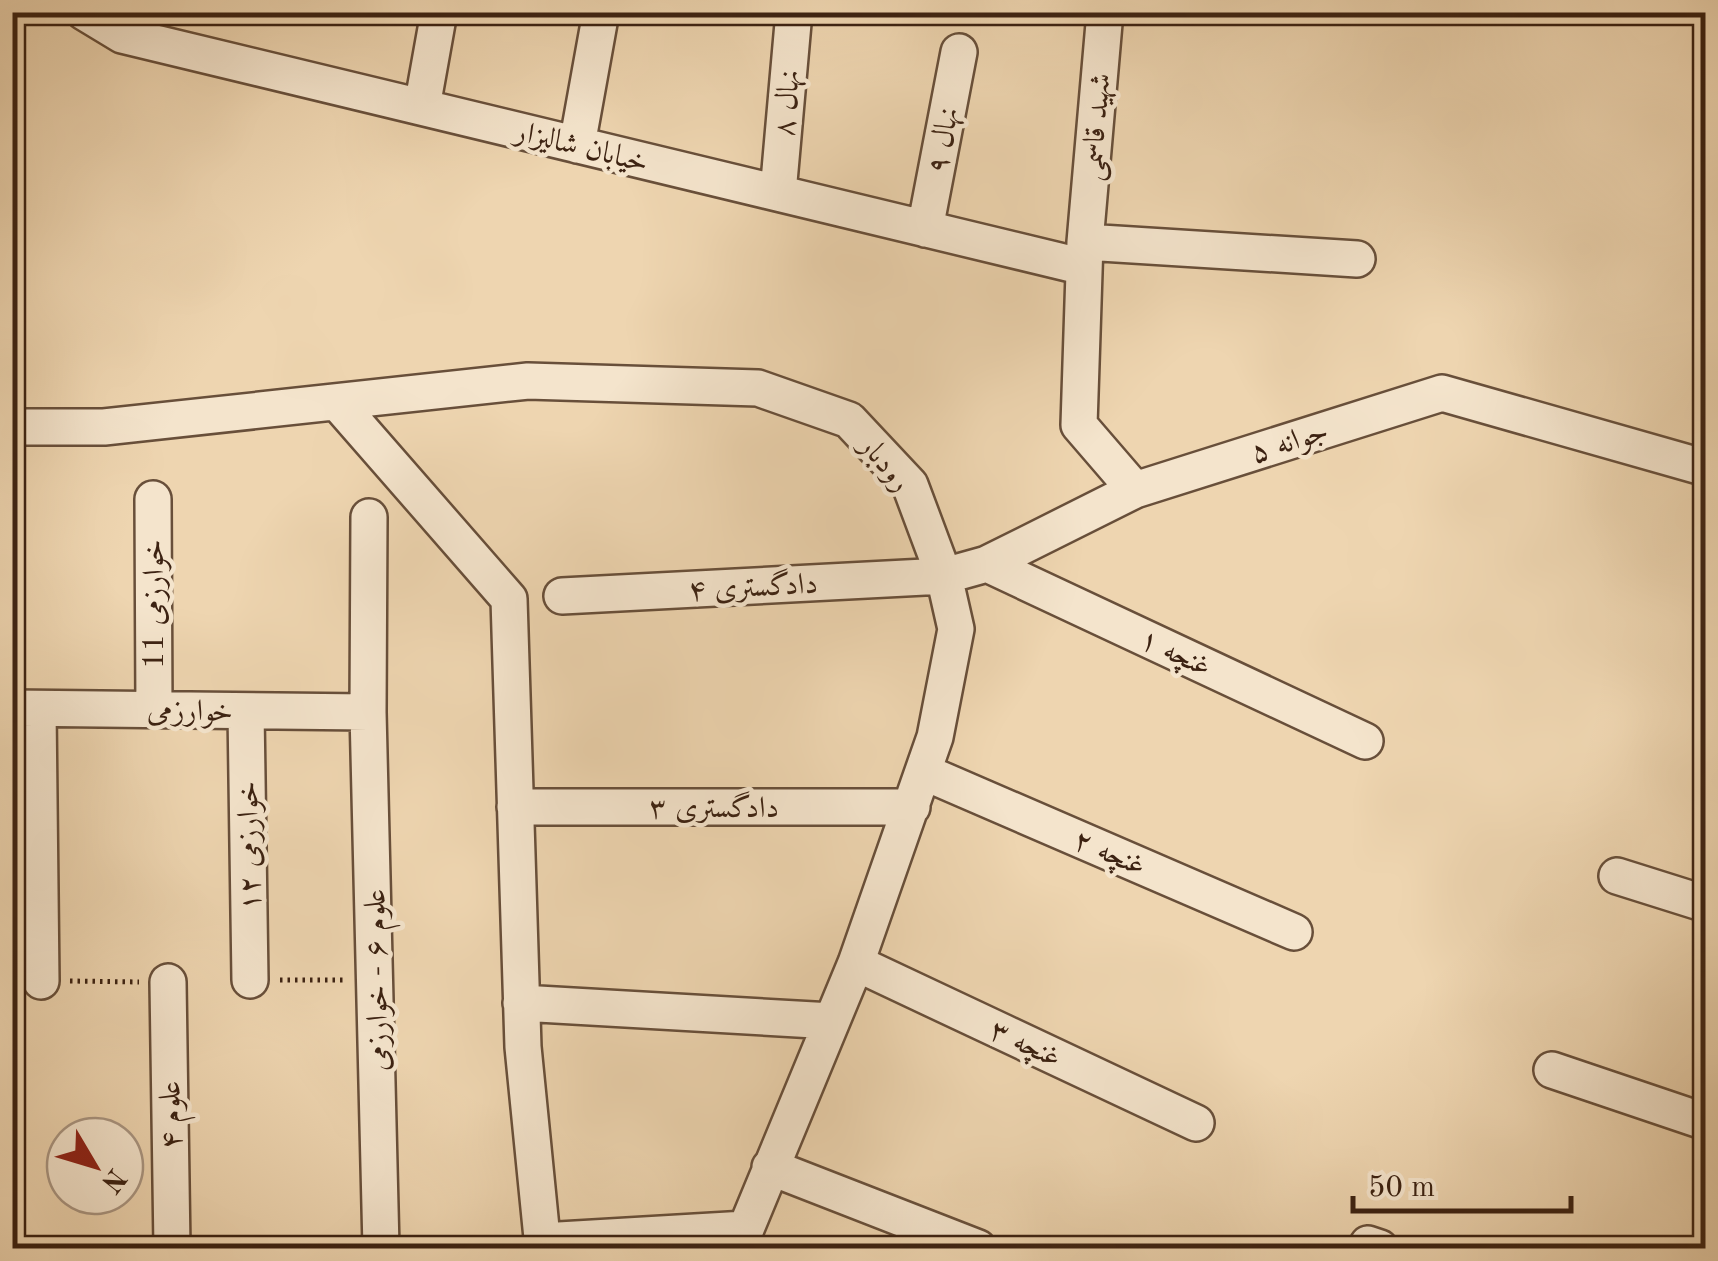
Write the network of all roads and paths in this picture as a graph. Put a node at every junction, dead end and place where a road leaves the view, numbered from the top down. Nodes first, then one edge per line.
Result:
1 (84, 12) edge
2 (438, 12) edge
3 (601, 12) edge
4 (794, 12) edge
5 (1105, 12) edge
6 (127, 24) edge
7 (959, 52) dead end
8 (422, 107) junction
9 (577, 145) junction
10 (778, 193) junction
11 (925, 229) junction
12 (1085, 255) junction
13 (1357, 259) dead end
14 (337, 402) junction
15 (12, 427) edge
16 (1706, 468) edge
17 (1135, 490) junction
18 (153, 498) dead end
19 (369, 517) dead end
20 (987, 564) junction
21 (944, 576) junction
22 (562, 596) dead end
23 (25, 709) edge
24 (154, 710) junction
25 (246, 711) junction
26 (368, 712) junction
27 (1365, 741) dead end
28 (926, 773) junction
29 (516, 807) junction
30 (912, 807) junction
31 (1618, 876) dead end
32 (1706, 904) edge
33 (1294, 932) dead end
34 (856, 963) junction
35 (250, 980) dead end
36 (40, 981) dead end
37 (168, 982) dead end
38 (521, 1003) junction
39 (832, 1021) junction
40 (1552, 1070) dead end
41 (1196, 1122) dead end
42 (1706, 1122) edge
43 (770, 1167) junction
44 (742, 1238) edge
45 (542, 1245) edge
46 (172, 1248) edge
47 (381, 1248) edge
48 (978, 1248) edge

1 - 6 street, خیابان شالیزار
2 - 8 street
3 - 9 street
4 - 10 street, نهال ۸
5 - 12 street, شهید قاسمی
6 - 8 street, خیابان شالیزار
7 - 11 street, نهال ۹
8 - 9 street, خیابان شالیزار
9 - 10 street, خیابان شالیزار
10 - 11 street, خیابان شالیزار
11 - 12 street, خیابان شالیزار
12 - 13 street, خیابان شالیزار
12 - 17 street
14 - 15 street, رودبار
14 - 21 street, رودبار
14 - 29 street
16 - 17 street, جوانه ۵
17 - 20 street, جوانه ۵
18 - 24 street, خوارزمی 11
19 - 26 street, علوم ۶ - خوارزمی
20 - 21 street, جوانه ۵
20 - 27 street, غنچه ۱
21 - 22 street, دادگستری ۴
21 - 28 street, رودبار
23 - 24 street, خوارزمی
23 - 36 street
24 - 25 street, خوارزمی
25 - 26 street, خوارزمی
25 - 35 street, خوارزمی ۱۲
26 - 47 street, علوم ۶ - خوارزمی
28 - 30 street, رودبار
28 - 33 street, غنچه ۲
29 - 30 street, دادگستری ۳
29 - 38 street
30 - 34 street, رودبار
31 - 32 street
34 - 39 street, رودبار
34 - 41 street, غنچه ۳
37 - 46 street, علوم ۴
38 - 39 street
38 - 45 street
39 - 43 street, رودبار
40 - 42 street
43 - 44 street, رودبار
43 - 48 street
44 - 45 street

